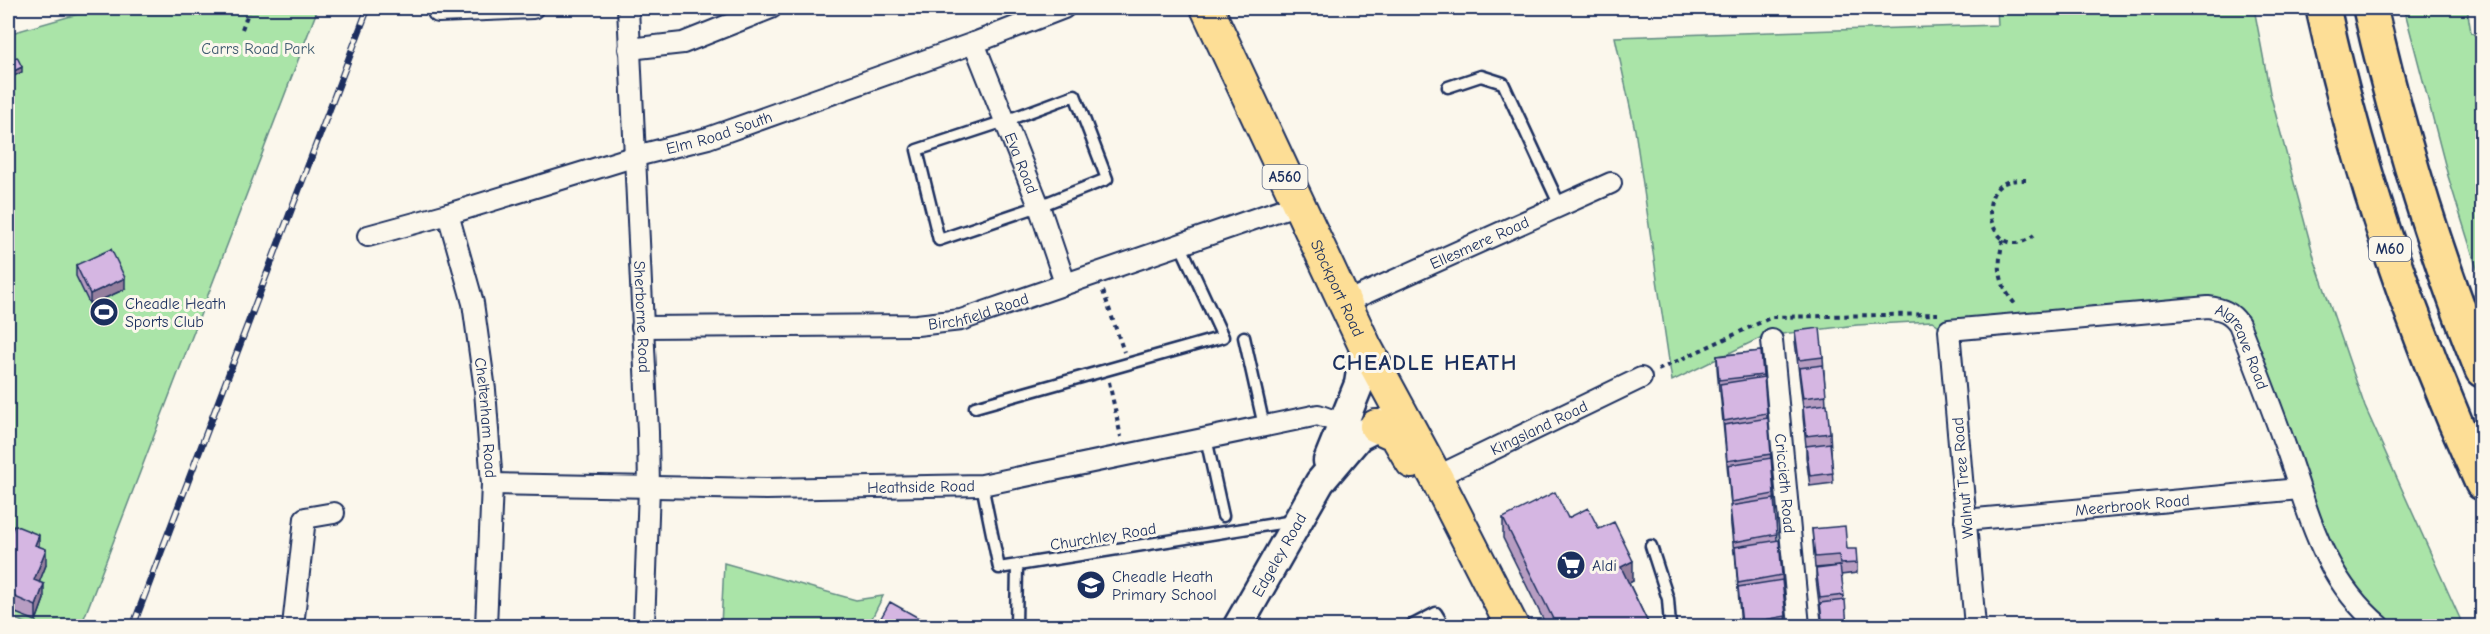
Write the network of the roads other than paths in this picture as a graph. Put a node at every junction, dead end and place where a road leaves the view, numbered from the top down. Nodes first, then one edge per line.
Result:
1 (533, 8) edge
2 (628, 8) edge
3 (771, 8) edge
4 (1064, 8) edge
5 (2324, 8) edge
6 (2370, 8) edge
7 (1215, 9) edge
8 (438, 12) dead end
9 (974, 43) junction
10 (629, 50) junction
11 (1448, 87) dead end
12 (1005, 121) junction
13 (636, 156) junction
14 (1611, 183) dead end
15 (1298, 204) junction
16 (1039, 206) junction
17 (1560, 206) junction
18 (448, 214) junction
19 (368, 236) dead end
20 (1180, 244) junction
21 (1065, 283) junction
22 (1346, 302) junction
23 (642, 327) junction
24 (1949, 330) joint
25 (1244, 337) dead end
26 (1772, 340) dead end
27 (1365, 346) junction
28 (2482, 370) edge
29 (1641, 378) road end
30 (975, 407) dead end
31 (1389, 410) junction
32 (1335, 419) junction
33 (1264, 426) junction
34 (1206, 438) junction
35 (1436, 477) junction
36 (1320, 482) junction
37 (2482, 483) edge
38 (492, 484) junction
39 (982, 485) junction
40 (649, 488) junction
41 (2299, 489) junction
42 (334, 513) dead end
43 (1223, 516) dead end
44 (1297, 520) junction
45 (1965, 520) junction
46 (1651, 546) dead end
47 (1017, 565) junction
48 (293, 627) edge
49 (486, 627) edge
50 (644, 627) edge
51 (1016, 627) edge
52 (1238, 627) edge
53 (1411, 627) edge
54 (1444, 627) edge
55 (1512, 627) edge
56 (1670, 627) edge
57 (1799, 627) edge
58 (1976, 627) edge
59 (2380, 627) edge

1 - 8 street
2 - 10 street, Sherborne Road
3 - 10 street
4 - 9 street, Elm Road South
5 - 37 highway, M60
6 - 28 highway, M60
7 - 15 main road, Stockport Road / A560
9 - 12 street, Eva Road
9 - 13 street, Elm Road South
10 - 13 street, Sherborne Road
11 - 17 lane
12 - 16 street, Eva Road
12 - 16 lane
12 - 16 lane
13 - 18 street, Elm Road South
13 - 23 street, Sherborne Road
14 - 17 street, Ellesmere Road
15 - 20 street, Birchfield Road
15 - 22 main road, Stockport Road / A560
16 - 21 street, Eva Road
17 - 22 street, Ellesmere Road
18 - 19 street, Elm Road South
18 - 38 street, Cheltenham Road
20 - 21 street, Birchfield Road
20 - 30 lane
21 - 23 street, Birchfield Road
22 - 27 main road, Stockport Road / A560
23 - 40 street, Sherborne Road
24 - 41 street, Algreave Road
24 - 45 street, Walnut Tree Road
25 - 33 lane
26 - 57 street, Criccieth Road
27 - 31 main road, Stockport Road / A560
27 - 32 main road, Edgeley Road
29 - 35 street, Kingsland Road
31 - 32 main road
31 - 35 main road, A560
31 - 36 main road, Edgeley Road
32 - 33 street, Heathside Road
32 - 36 main road, Edgeley Road
33 - 34 street, Heathside Road
34 - 39 street, Heathside Road
34 - 43 lane
35 - 55 main road
36 - 44 main road, Edgeley Road
38 - 40 street, Heathside Road
38 - 49 street, Cheltenham Road
39 - 40 street, Heathside Road
39 - 47 lane
40 - 50 street, Sherborne Road
41 - 45 street, Meerbrook Road
41 - 59 street, Algreave Road
42 - 48 street
44 - 47 lane, Churchley Road
44 - 52 main road, Edgeley Road
45 - 58 street, Walnut Tree Road
46 - 56 lane
47 - 51 lane
53 - 54 lane

